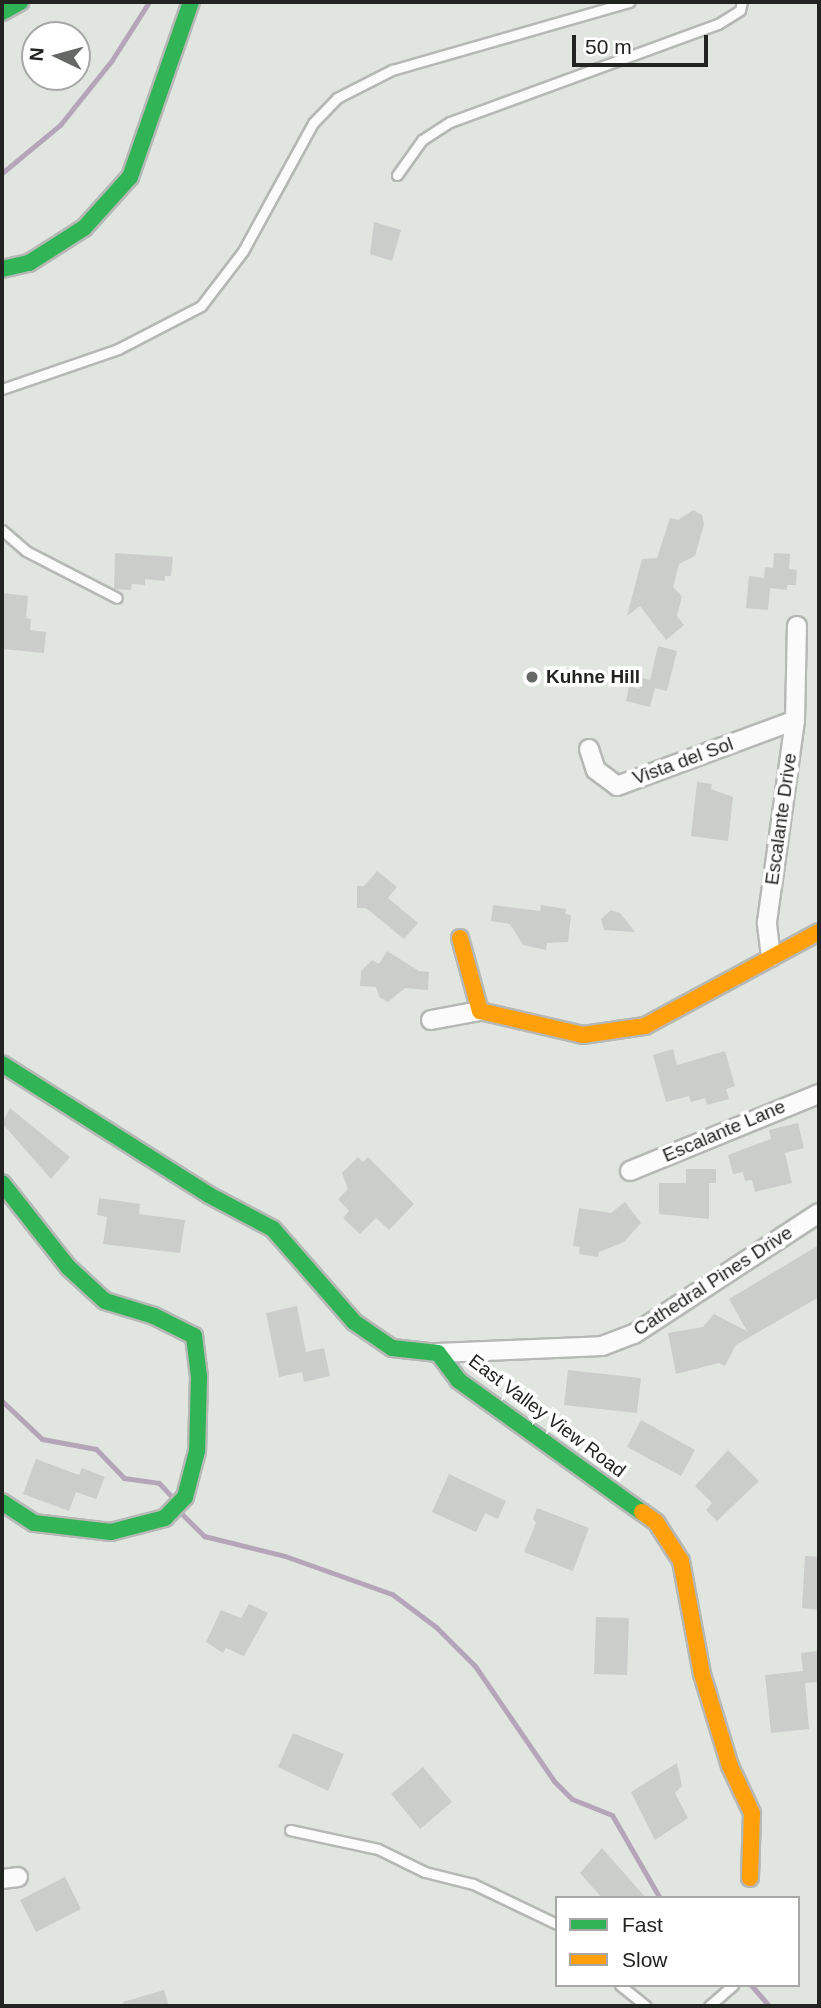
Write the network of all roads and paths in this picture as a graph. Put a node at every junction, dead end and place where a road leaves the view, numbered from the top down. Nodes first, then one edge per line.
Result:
1 (20, 2) edge
2 (191, 2) edge
3 (629, 2) edge
4 (742, 2) edge
5 (2, 12) edge
6 (397, 176) dead end
7 (2, 269) edge
8 (2, 388) edge
9 (2, 530) edge
10 (117, 598) dead end
11 (797, 626) dead end
12 (795, 720) junction
13 (589, 749) dead end
14 (819, 932) edge
15 (460, 939) dead end
16 (771, 957) junction
17 (480, 1011) junction
18 (431, 1020) dead end
19 (2, 1064) edge
20 (819, 1094) edge
21 (630, 1171) dead end
22 (2, 1183) edge
23 (819, 1213) edge
24 (438, 1353) junction
25 (2, 1502) edge
26 (290, 1829) dead end
27 (750, 1883) dead end
28 (555, 1923) edge
29 (622, 1987) edge
30 (731, 1987) edge
31 (646, 2006) edge
32 (709, 2006) edge

1 - 5 street
2 - 7 street
3 - 8 lane
4 - 6 lane
9 - 10 lane
11 - 12 street, Escalante Drive
12 - 13 street, Vista del Sol
12 - 16 street, Escalante Drive
14 - 16 street
15 - 17 street
16 - 17 street
17 - 18 street
19 - 24 street
20 - 21 street, Escalante Lane
22 - 25 street
23 - 24 street, Cathedral Pines Drive
24 - 27 street, East Valley View Road
26 - 28 lane
29 - 31 lane
30 - 32 lane

